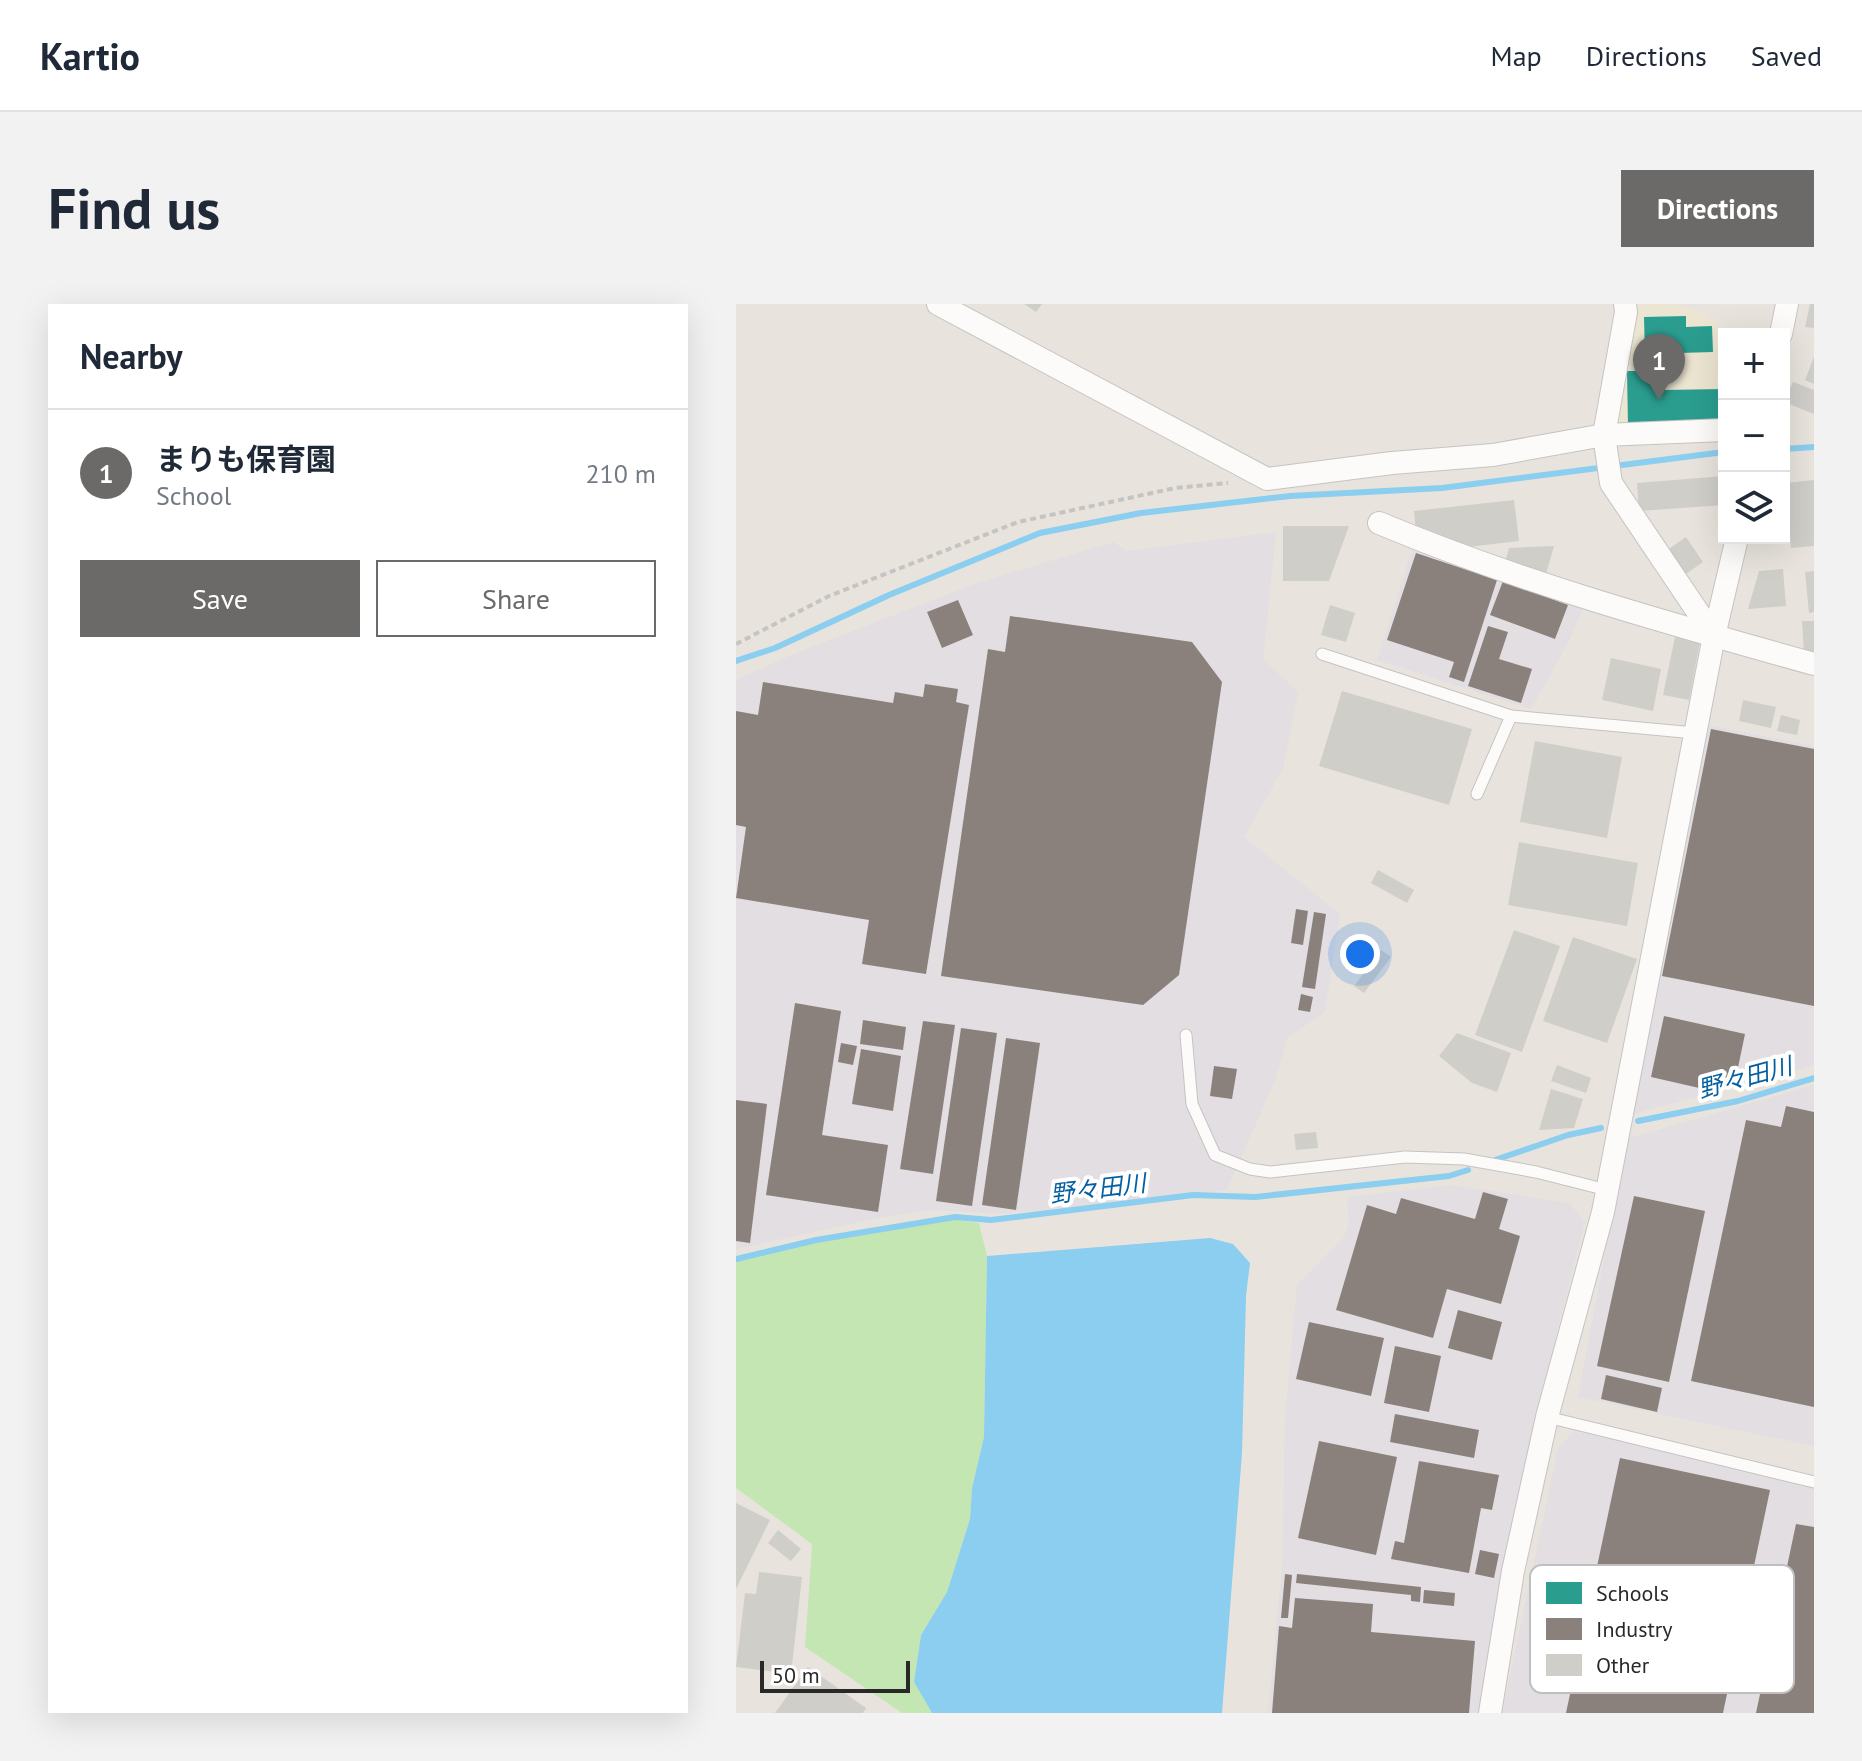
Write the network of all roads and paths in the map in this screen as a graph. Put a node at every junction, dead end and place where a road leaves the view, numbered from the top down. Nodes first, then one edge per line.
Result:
1 (938, 304) edge
2 (1625, 304) edge
3 (1787, 304) edge
4 (1782, 328) edge
5 (1718, 430) edge
6 (1604, 440) junction
7 (1267, 479) junction
8 (1379, 523) dead end
9 (1736, 544) edge
10 (1714, 636) junction
11 (736, 644) edge
12 (1322, 654) dead end
13 (1814, 664) edge
14 (1511, 716) junction
15 (1695, 733) junction
16 (1477, 794) dead end
17 (1186, 1035) dead end
18 (1607, 1190) junction
19 (1547, 1417) junction
20 (1814, 1482) edge
21 (1490, 1713) edge

1 - 7 street
2 - 6 street
3 - 4 street
5 - 6 street
6 - 7 street
6 - 10 street
7 - 11 path
8 - 10 street
9 - 10 street
10 - 13 street
10 - 15 street
12 - 14 lane
14 - 15 lane
14 - 16 lane
15 - 18 street
17 - 18 lane
18 - 19 street
19 - 20 lane
19 - 21 street

